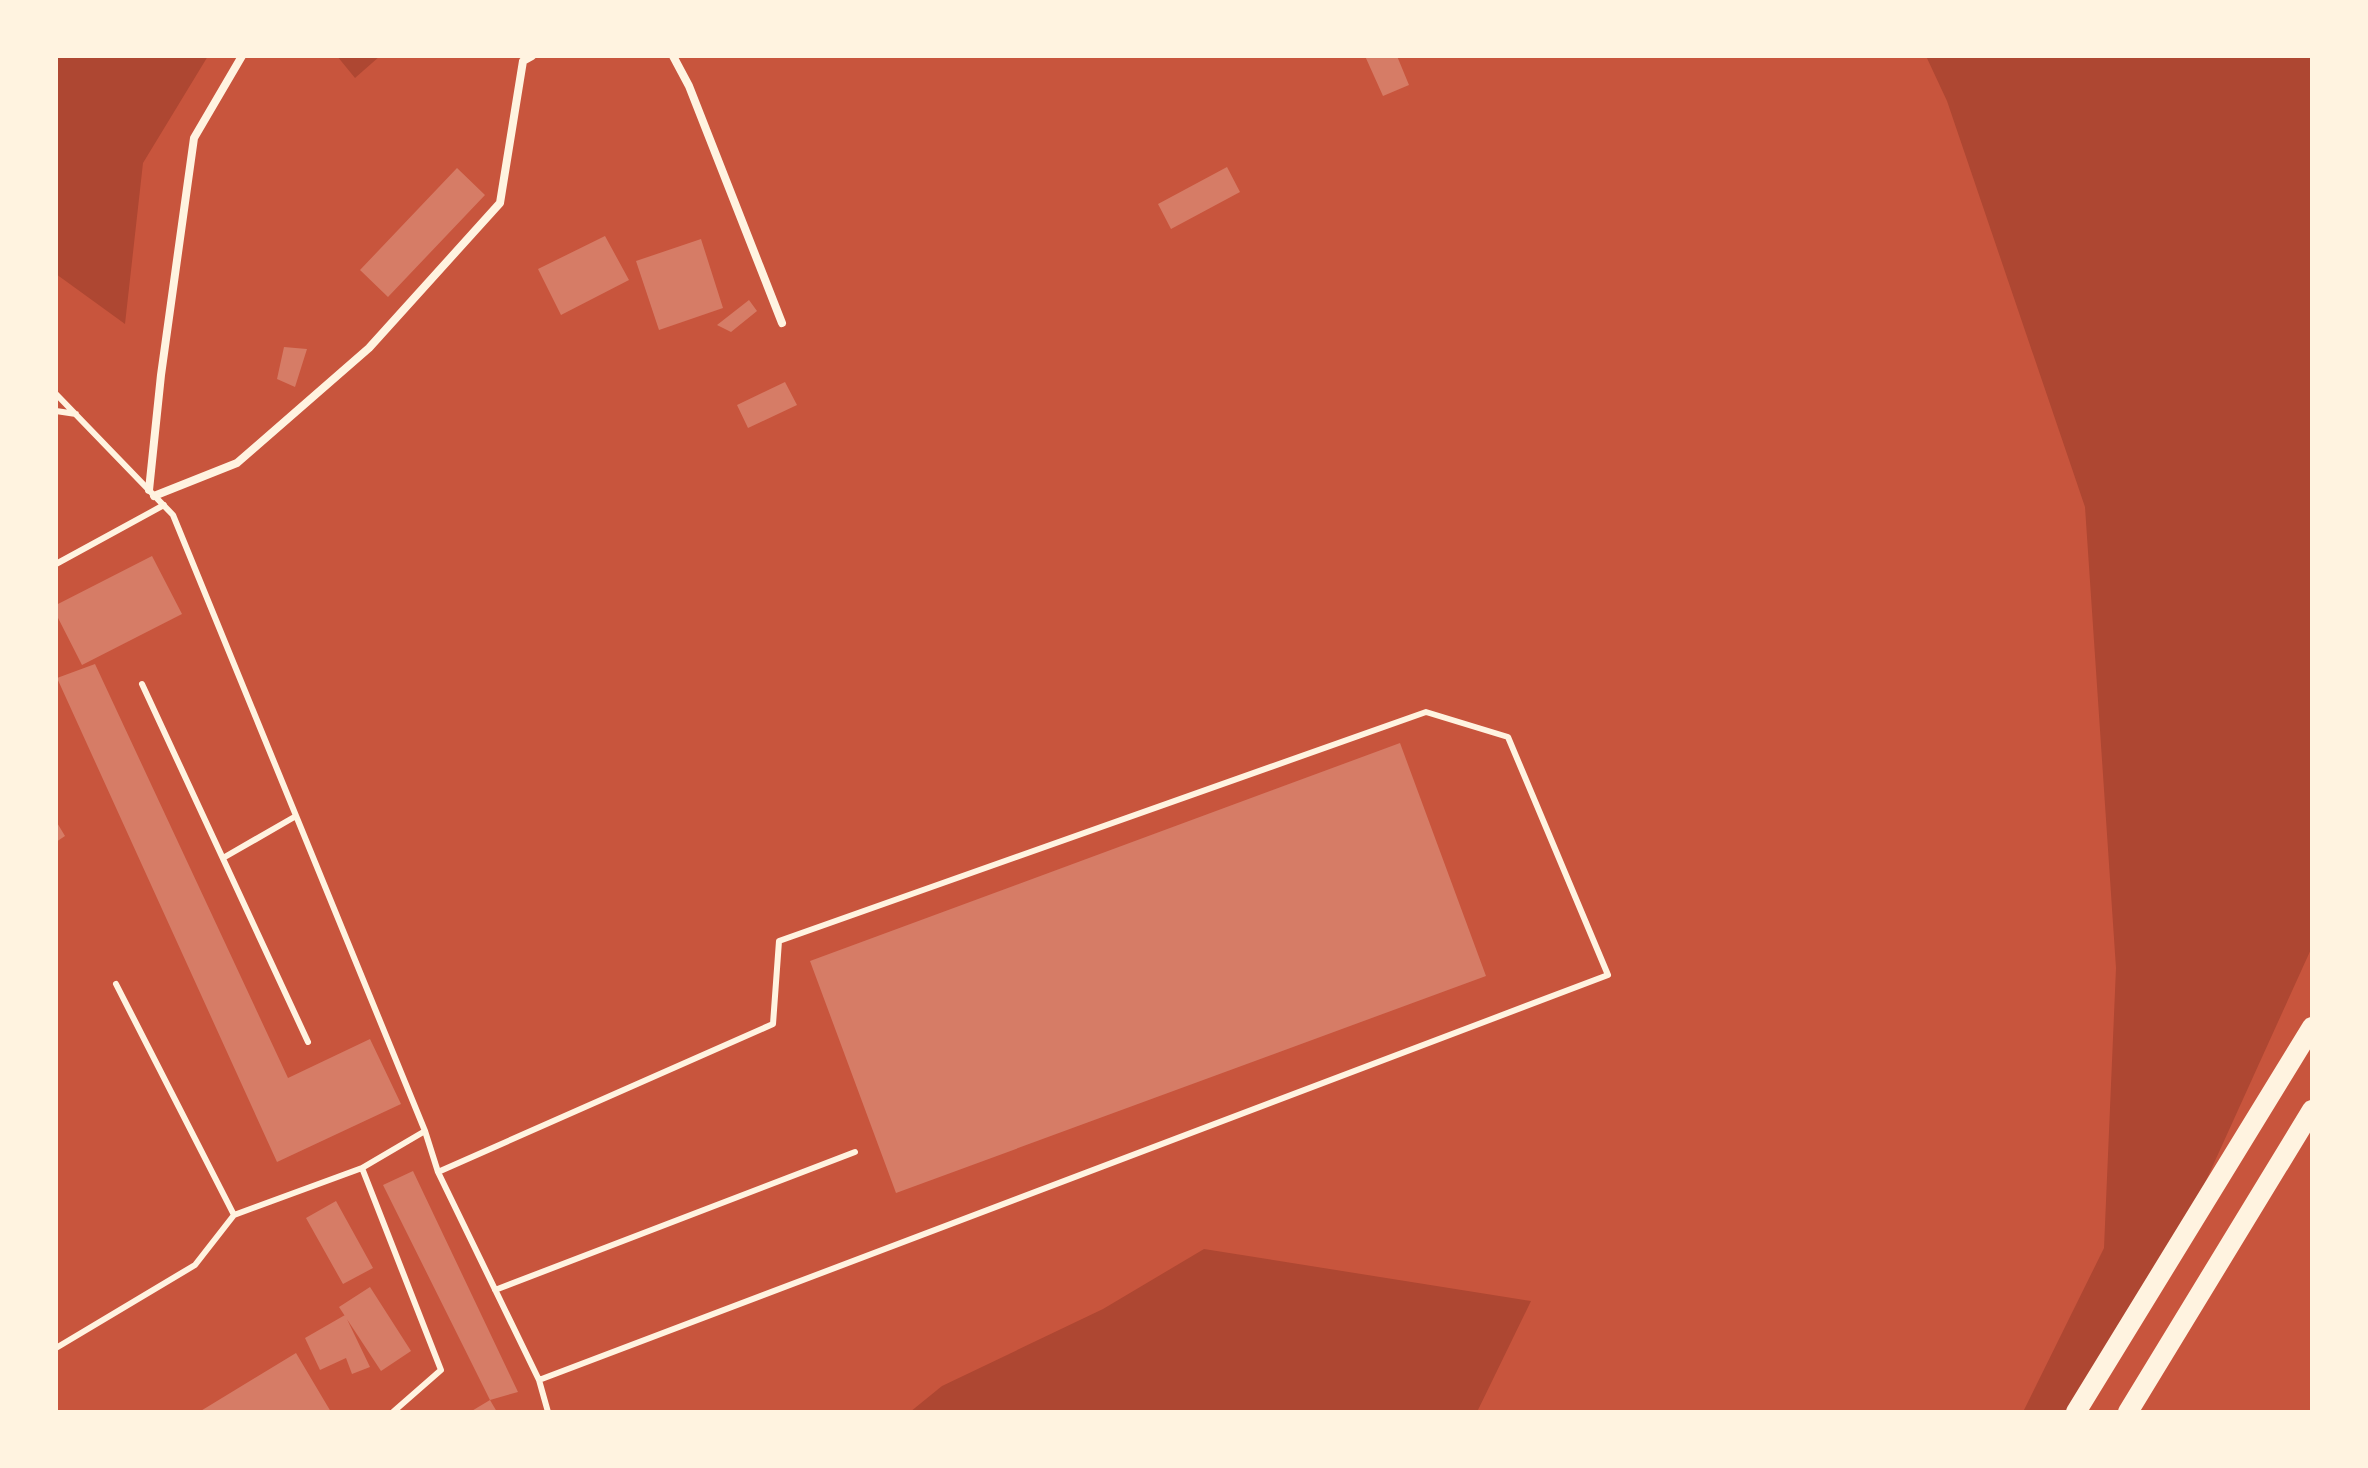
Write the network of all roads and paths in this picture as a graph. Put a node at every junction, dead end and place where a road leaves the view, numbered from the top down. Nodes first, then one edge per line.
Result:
1 (242, 56) edge
2 (532, 56) edge
3 (673, 56) edge
4 (782, 323) dead end
5 (56, 394) edge
6 (56, 411) edge
7 (76, 414) junction
8 (152, 493) junction
9 (164, 505) junction
10 (56, 564) edge
11 (142, 684) dead end
12 (296, 816) junction
13 (223, 858) junction
14 (116, 984) dead end
15 (2312, 1027) edge
16 (308, 1042) dead end
17 (2312, 1110) edge
18 (425, 1131) junction
19 (855, 1152) dead end
20 (362, 1168) junction
21 (438, 1172) junction
22 (234, 1215) junction
23 (495, 1290) junction
24 (56, 1348) edge
25 (539, 1380) junction
26 (393, 1412) edge
27 (548, 1412) edge
28 (2076, 1412) edge
29 (2128, 1412) edge

1 - 8 street
2 - 8 street
3 - 4 street
5 - 7 lane
6 - 7 lane
7 - 8 lane
8 - 9 lane
9 - 10 lane
9 - 12 lane
11 - 13 lane
12 - 13 lane
12 - 18 lane
13 - 16 lane
14 - 22 lane
15 - 28 main road
17 - 29 main road
18 - 20 lane
18 - 21 lane
19 - 23 lane
20 - 22 lane
20 - 26 lane
21 - 23 lane
21 - 25 lane
22 - 24 lane
23 - 25 lane
25 - 27 lane

